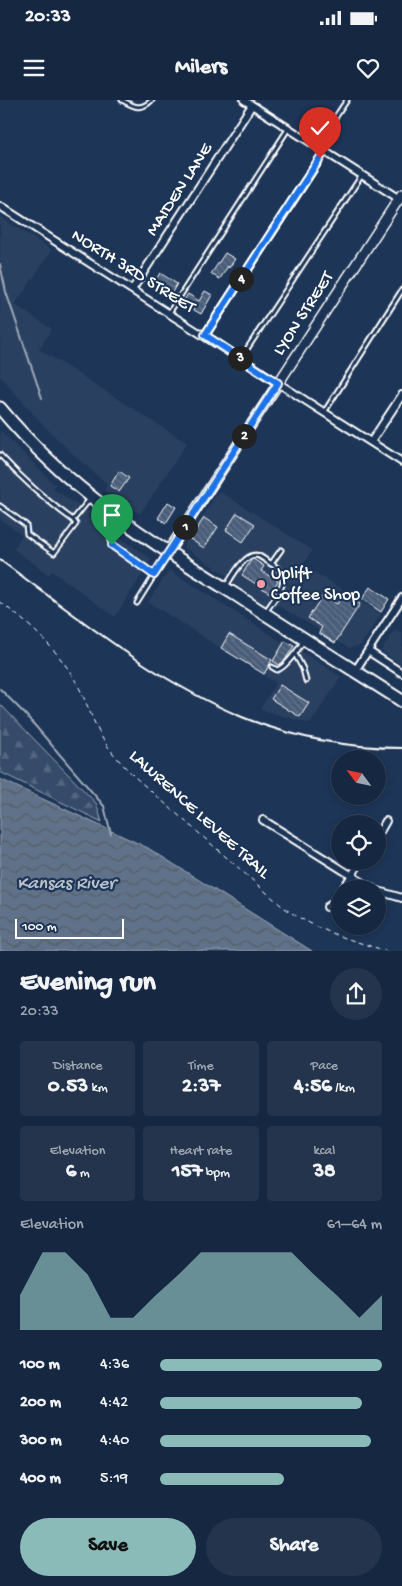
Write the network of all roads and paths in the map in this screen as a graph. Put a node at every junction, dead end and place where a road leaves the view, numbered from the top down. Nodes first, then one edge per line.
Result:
1 (122, 100) edge
2 (152, 100) edge
3 (244, 100) edge
4 (347, 100) edge
5 (252, 105) junction
6 (289, 128) junction
7 (317, 146) junction
8 (325, 151) junction
9 (362, 174) junction
10 (401, 198) edge
11 (0, 206) edge
12 (132, 290) junction
13 (402, 290) edge
14 (169, 313) junction
15 (205, 335) junction
16 (240, 358) junction
17 (278, 383) junction
18 (402, 395) edge
19 (0, 408) edge
20 (324, 412) junction
21 (371, 442) junction
22 (0, 455) edge
23 (402, 462) edge
24 (91, 498) junction
25 (0, 506) edge
26 (119, 519) junction
27 (73, 520) junction
28 (281, 550) dead end
29 (168, 552) junction
30 (271, 564) junction
31 (154, 575) junction
32 (225, 588) junction
33 (402, 598) edge
34 (0, 602) edge
35 (138, 603) dead end
36 (264, 613) junction
37 (305, 639) junction
38 (368, 651) junction
39 (295, 654) junction
40 (272, 667) dead end
41 (355, 671) junction
42 (402, 673) edge
43 (306, 681) dead end
44 (402, 701) edge
45 (263, 820) dead end
46 (355, 870) edge
47 (351, 877) junction
48 (349, 880) edge
49 (356, 880) edge
50 (386, 893) edge
51 (402, 898) edge
52 (331, 904) edge
53 (327, 907) dead end
54 (387, 951) edge

1 - 2 lane
3 - 5 street
4 - 7 lane
5 - 6 street
5 - 12 street, MAIDEN LANE
6 - 7 street
6 - 14 lane
7 - 8 street
8 - 9 street
8 - 15 street
9 - 10 street
9 - 16 lane
10 - 17 street, LYON STREET
11 - 12 street, NORTH 3RD STREET
12 - 14 street, NORTH 3RD STREET
13 - 20 lane
14 - 15 street, NORTH 3RD STREET
15 - 16 street, NORTH 3RD STREET
16 - 17 street, NORTH 3RD STREET
17 - 20 street, NORTH 3RD STREET
17 - 29 street, LYON STREET
18 - 21 street
19 - 24 highway
20 - 21 street, NORTH 3RD STREET
21 - 23 street, NORTH 3RD STREET
22 - 27 lane
24 - 26 highway
24 - 27 lane
25 - 27 lane
26 - 29 highway
26 - 31 lane
28 - 30 lane
29 - 31 lane
29 - 32 highway
30 - 32 lane
30 - 36 lane
31 - 35 lane
32 - 36 highway
33 - 38 street
34 - 54 path, LAWRENCE LEVEE TRAIL
36 - 37 highway
37 - 39 lane
37 - 41 highway
38 - 41 street
38 - 42 street
39 - 40 lane
39 - 43 lane
41 - 44 highway
45 - 47 street
46 - 47 street
47 - 48 street
47 - 49 street
50 - 51 street
52 - 53 street

